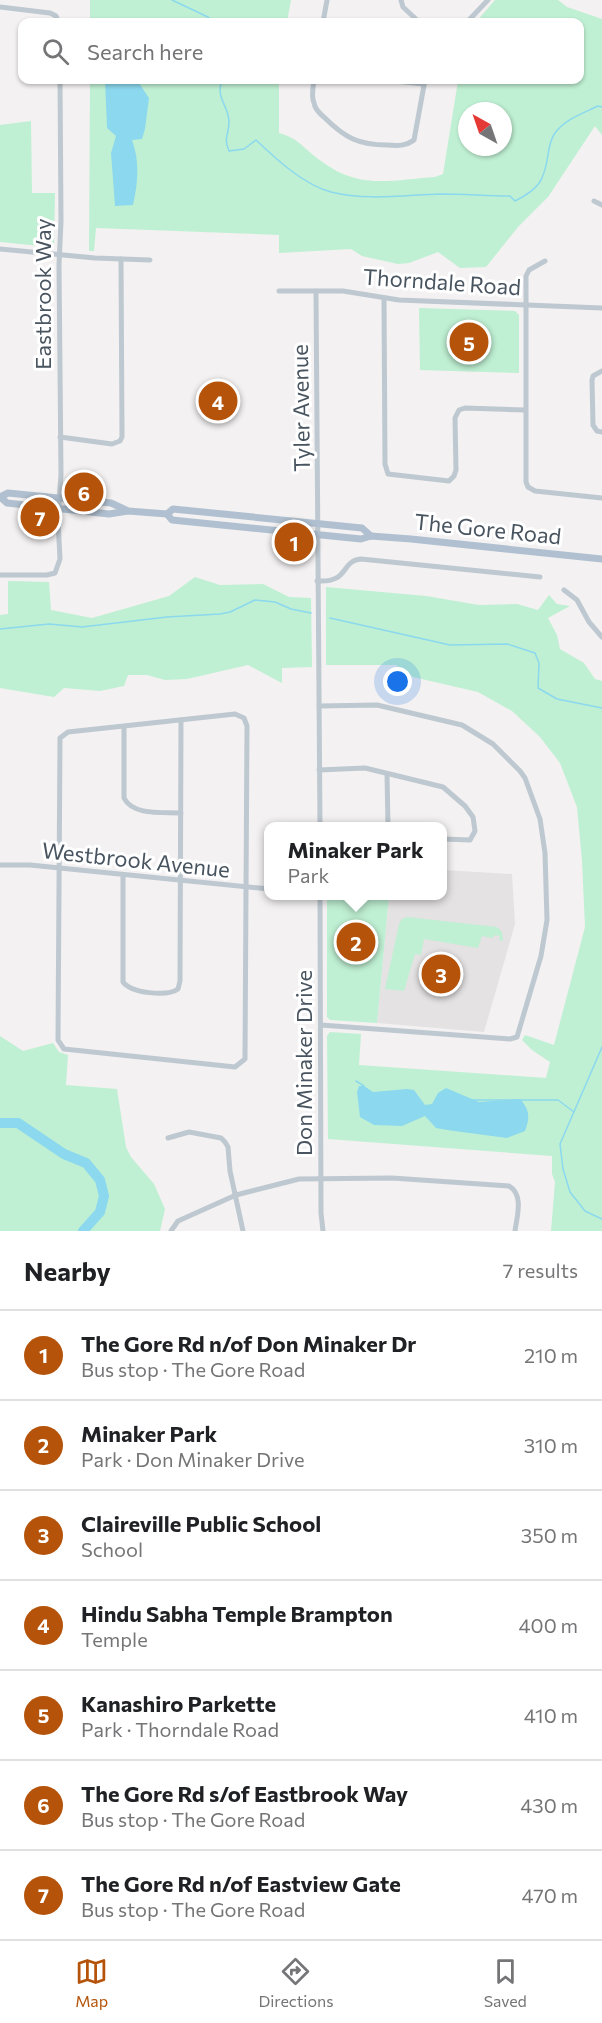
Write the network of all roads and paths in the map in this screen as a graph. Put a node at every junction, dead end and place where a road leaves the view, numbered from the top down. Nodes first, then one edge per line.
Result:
1 (327, 0) edge
2 (402, 0) edge
3 (488, 0) edge
4 (0, 7) edge
5 (57, 18) edge
6 (324, 18) edge
7 (414, 18) edge
8 (471, 18) edge
9 (60, 84) edge
10 (314, 84) edge
11 (424, 84) edge
12 (594, 201) dead end
13 (602, 205) edge
14 (0, 249) edge
15 (59, 255) junction
16 (121, 259) junction
17 (150, 260) dead end
18 (545, 261) dead end
19 (279, 291) dead end
20 (316, 291) junction
21 (384, 298) junction
22 (525, 305) junction
23 (602, 308) edge
24 (602, 371) edge
25 (525, 410) junction
26 (602, 432) edge
27 (60, 437) junction
28 (0, 497) edge
29 (60, 498) junction
30 (602, 498) edge
31 (59, 509) junction
32 (128, 511) junction
33 (167, 514) junction
34 (318, 524) junction
35 (317, 534) junction
36 (371, 536) junction
37 (602, 559) edge
38 (0, 575) edge
39 (540, 577) dead end
40 (317, 581) junction
41 (564, 590) dead end
42 (602, 637) edge
43 (319, 705) junction
44 (181, 720) junction
45 (124, 727) junction
46 (320, 770) junction
47 (387, 774) junction
48 (181, 813) junction
49 (320, 822) edge
50 (388, 822) edge
51 (447, 839) edge
52 (0, 866) edge
53 (58, 868) junction
54 (123, 876) junction
55 (180, 881) junction
56 (246, 888) junction
57 (264, 889) edge
58 (320, 900) edge
59 (321, 1025) junction
60 (168, 1138) dead end
61 (321, 1179) junction
62 (236, 1195) junction
63 (171, 1231) edge
64 (243, 1231) edge
65 (323, 1231) edge
66 (515, 1231) edge

1 - 6 street
2 - 7 street
3 - 8 street
4 - 5 street
9 - 15 street, Eastbrook Way
10 - 11 street
12 - 13 street
14 - 15 street
15 - 16 street
15 - 27 street, Eastbrook Way
16 - 17 street
16 - 27 street
18 - 22 street
19 - 20 street, Thorndale Road
20 - 21 street, Thorndale Road
20 - 34 street, Tyler Avenue
21 - 22 street, Thorndale Road
21 - 25 street
22 - 23 street, Thorndale Road
22 - 25 street
24 - 26 street
25 - 30 street
27 - 29 street, Eastbrook Way
28 - 29 main road, The Gore Road
28 - 31 main road, The Gore Road
29 - 31 street, Eastbrook Way
29 - 32 main road, The Gore Road
31 - 32 main road, The Gore Road
31 - 38 street, Eastbrook Way
32 - 33 main road, The Gore Road
33 - 34 main road, The Gore Road
33 - 35 main road, The Gore Road
34 - 35 street
34 - 36 main road, The Gore Road
35 - 36 main road, The Gore Road
35 - 40 street
36 - 37 main road, The Gore Road
39 - 40 street
40 - 43 street
41 - 42 street
43 - 46 street
43 - 59 street
44 - 45 street
44 - 48 street
44 - 56 street
45 - 48 street
45 - 53 street
46 - 47 street
46 - 49 street
47 - 50 street
47 - 51 street
48 - 55 street
52 - 53 street, Westbrook Avenue
53 - 54 street, Westbrook Avenue
53 - 56 street
54 - 55 street, Westbrook Avenue
54 - 55 street
55 - 56 street, Westbrook Avenue
56 - 57 street, Westbrook Avenue
58 - 59 street, Don Minaker Drive
59 - 61 street, Don Minaker Drive
60 - 62 street
61 - 62 street
61 - 65 street, Don Minaker Drive
61 - 66 street
62 - 63 street
62 - 64 street

